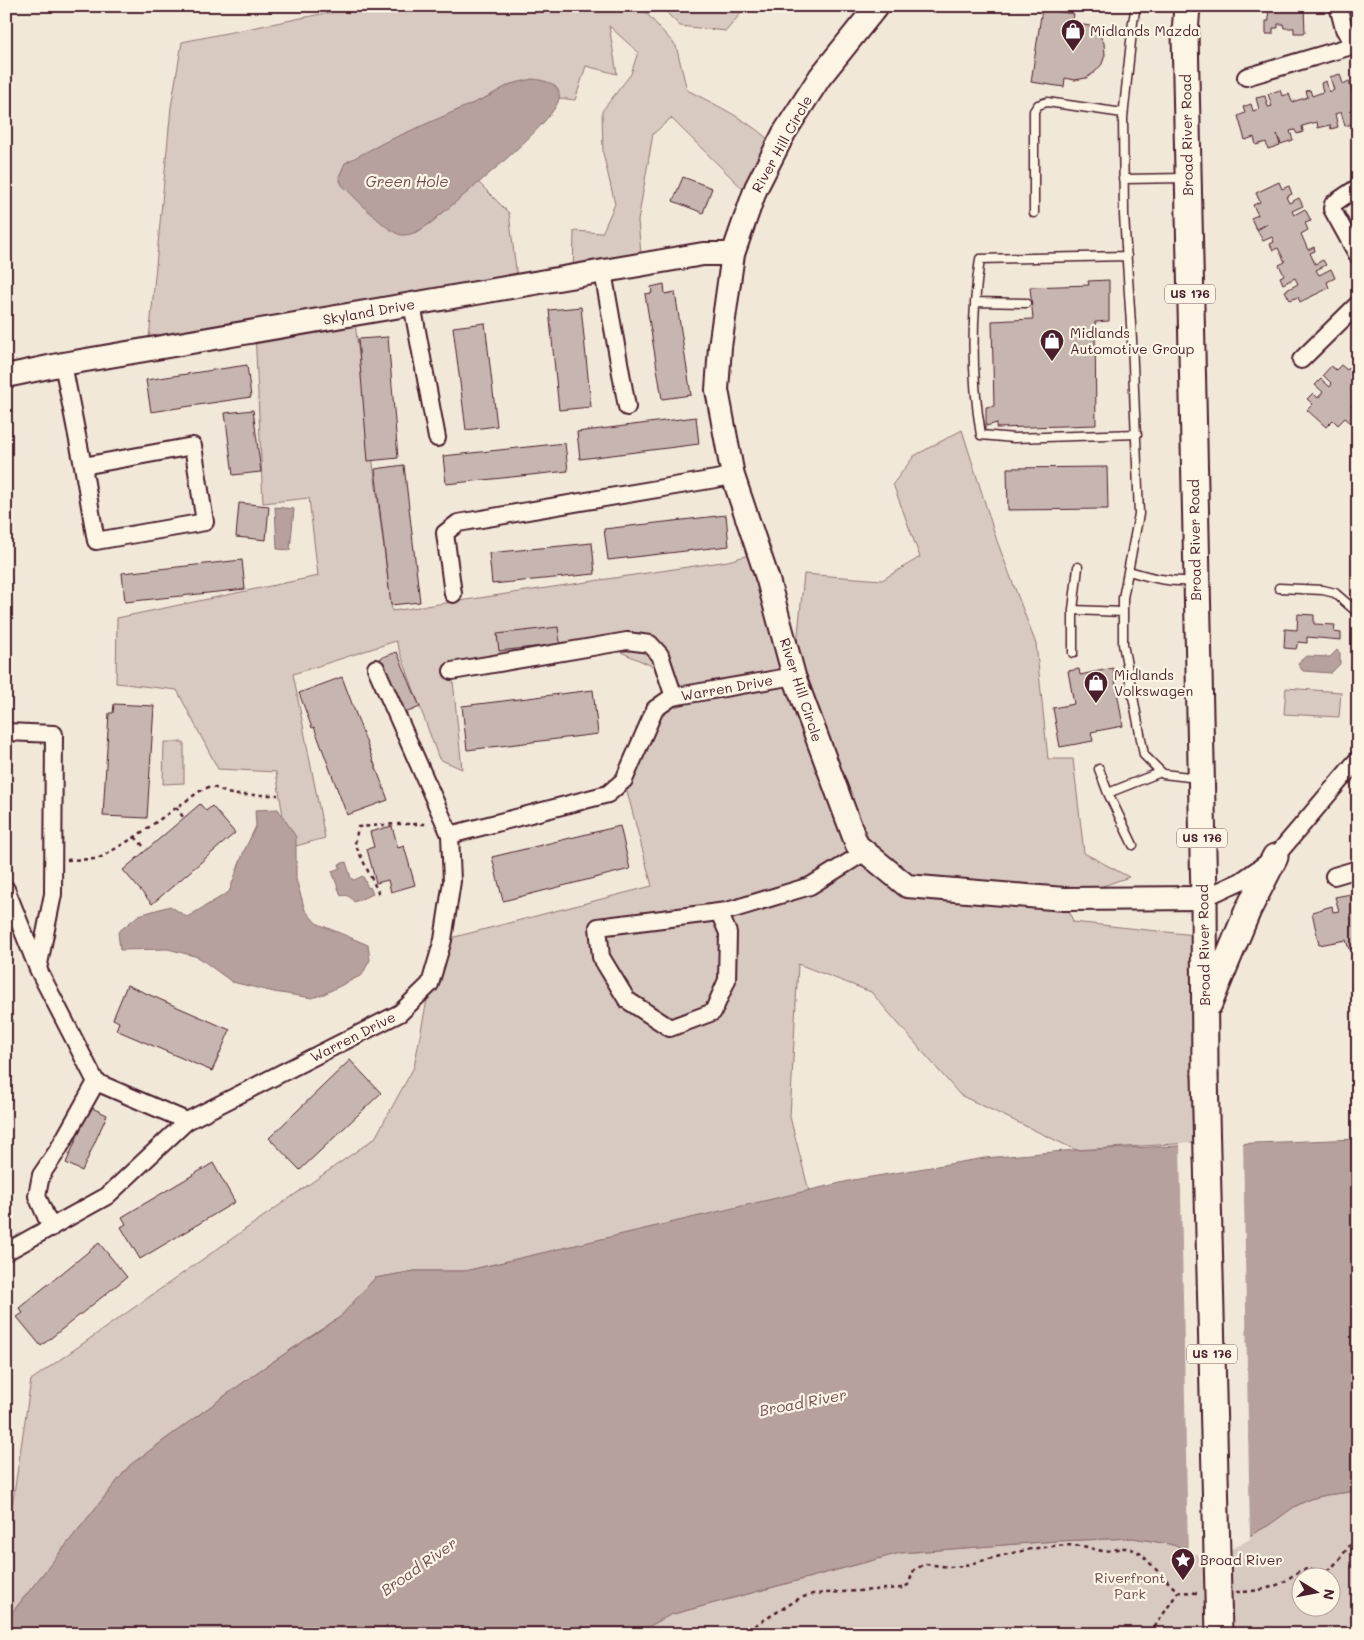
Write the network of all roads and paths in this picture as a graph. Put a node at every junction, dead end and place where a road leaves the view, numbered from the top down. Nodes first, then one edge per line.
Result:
1 (877, 6) edge
2 (1136, 6) edge
3 (1186, 6) edge
4 (1338, 6) edge
5 (1356, 47) edge
6 (1246, 77) dead end
7 (1123, 113) junction
8 (1188, 178) junction
9 (1123, 179) junction
10 (1358, 187) edge
11 (1034, 213) dead end
12 (733, 254) junction
13 (1127, 256) junction
14 (1358, 256) edge
15 (603, 272) junction
16 (975, 302) junction
17 (1026, 303) dead end
18 (412, 304) junction
19 (1358, 304) edge
20 (1301, 360) dead end
21 (63, 364) junction
22 (6, 376) edge
23 (626, 407) dead end
24 (1137, 434) junction
25 (437, 438) dead end
26 (83, 466) junction
27 (733, 476) junction
28 (1078, 567) dead end
29 (1129, 571) junction
30 (1196, 581) junction
31 (1279, 588) dead end
32 (453, 594) dead end
33 (1073, 610) junction
34 (1123, 612) junction
35 (1358, 613) edge
36 (1073, 653) dead end
37 (376, 668) dead end
38 (452, 671) dead end
39 (794, 676) junction
40 (674, 696) junction
41 (6, 732) edge
42 (1358, 759) edge
43 (1099, 769) dead end
44 (1161, 772) junction
45 (1201, 778) junction
46 (1108, 793) junction
47 (278, 795) dead end
48 (176, 807) junction
49 (183, 817) dead end
50 (448, 830) junction
51 (136, 837) junction
52 (1133, 845) dead end
53 (145, 848) dead end
54 (866, 852) junction
55 (1275, 857) junction
56 (53, 861) junction
57 (1358, 869) edge
58 (1334, 876) dead end
59 (6, 889) edge
60 (379, 894) dead end
61 (1204, 898) junction
62 (720, 912) junction
63 (38, 969) junction
64 (1205, 1013) junction
65 (96, 1082) junction
66 (187, 1121) junction
67 (51, 1228) junction
68 (6, 1252) edge
69 (1358, 1537) edge
70 (1178, 1592) junction
71 (1232, 1592) dead end
72 (1204, 1593) dead end
73 (741, 1634) edge
74 (1150, 1634) edge
75 (1219, 1634) edge

1 - 12 street, River Hill Circle
2 - 7 lane
3 - 8 main road, Broad River Road / US 176
4 - 5 street
5 - 6 street
7 - 9 lane
7 - 11 lane
8 - 9 lane
8 - 30 main road, Broad River Road / US 176
9 - 13 lane
10 - 14 street
12 - 15 street, Skyland Drive
12 - 27 street, River Hill Circle
13 - 16 lane
13 - 24 lane
15 - 18 street, Skyland Drive
15 - 23 street
16 - 17 lane
16 - 24 lane
18 - 21 street, Skyland Drive
18 - 25 street
19 - 20 street
21 - 22 street, Skyland Drive
21 - 26 street
24 - 29 lane
26 - 26 street
27 - 32 street
27 - 39 street, River Hill Circle
28 - 33 lane
29 - 30 lane
29 - 34 lane
30 - 45 main road, Broad River Road / US 176
31 - 35 lane
33 - 34 lane
33 - 36 lane
34 - 44 lane
37 - 50 street, Warren Drive
38 - 40 street
39 - 40 street, Warren Drive
39 - 54 street, River Hill Circle
40 - 50 street, Warren Drive
41 - 56 street
42 - 55 street, River Hill Circle
43 - 46 lane
44 - 45 lane
44 - 46 lane
45 - 61 main road, Broad River Road / US 176
46 - 52 lane
47 - 48 path
48 - 49 path
48 - 51 path
50 - 60 path
50 - 66 street, Warren Drive
51 - 53 path
51 - 56 path
54 - 61 street, River Hill Circle
54 - 62 street
55 - 61 street, River Hill Circle
55 - 64 main road
56 - 63 street
57 - 58 street
59 - 63 street
61 - 64 main road, Broad River Road / US 176
62 - 62 street
63 - 65 street
64 - 75 main road, Broad River Road / US 176, bridge
65 - 66 street
65 - 67 street
66 - 67 street, Warren Drive
67 - 68 street, Warren Drive
69 - 71 path
70 - 72 path
70 - 73 path
70 - 74 path

